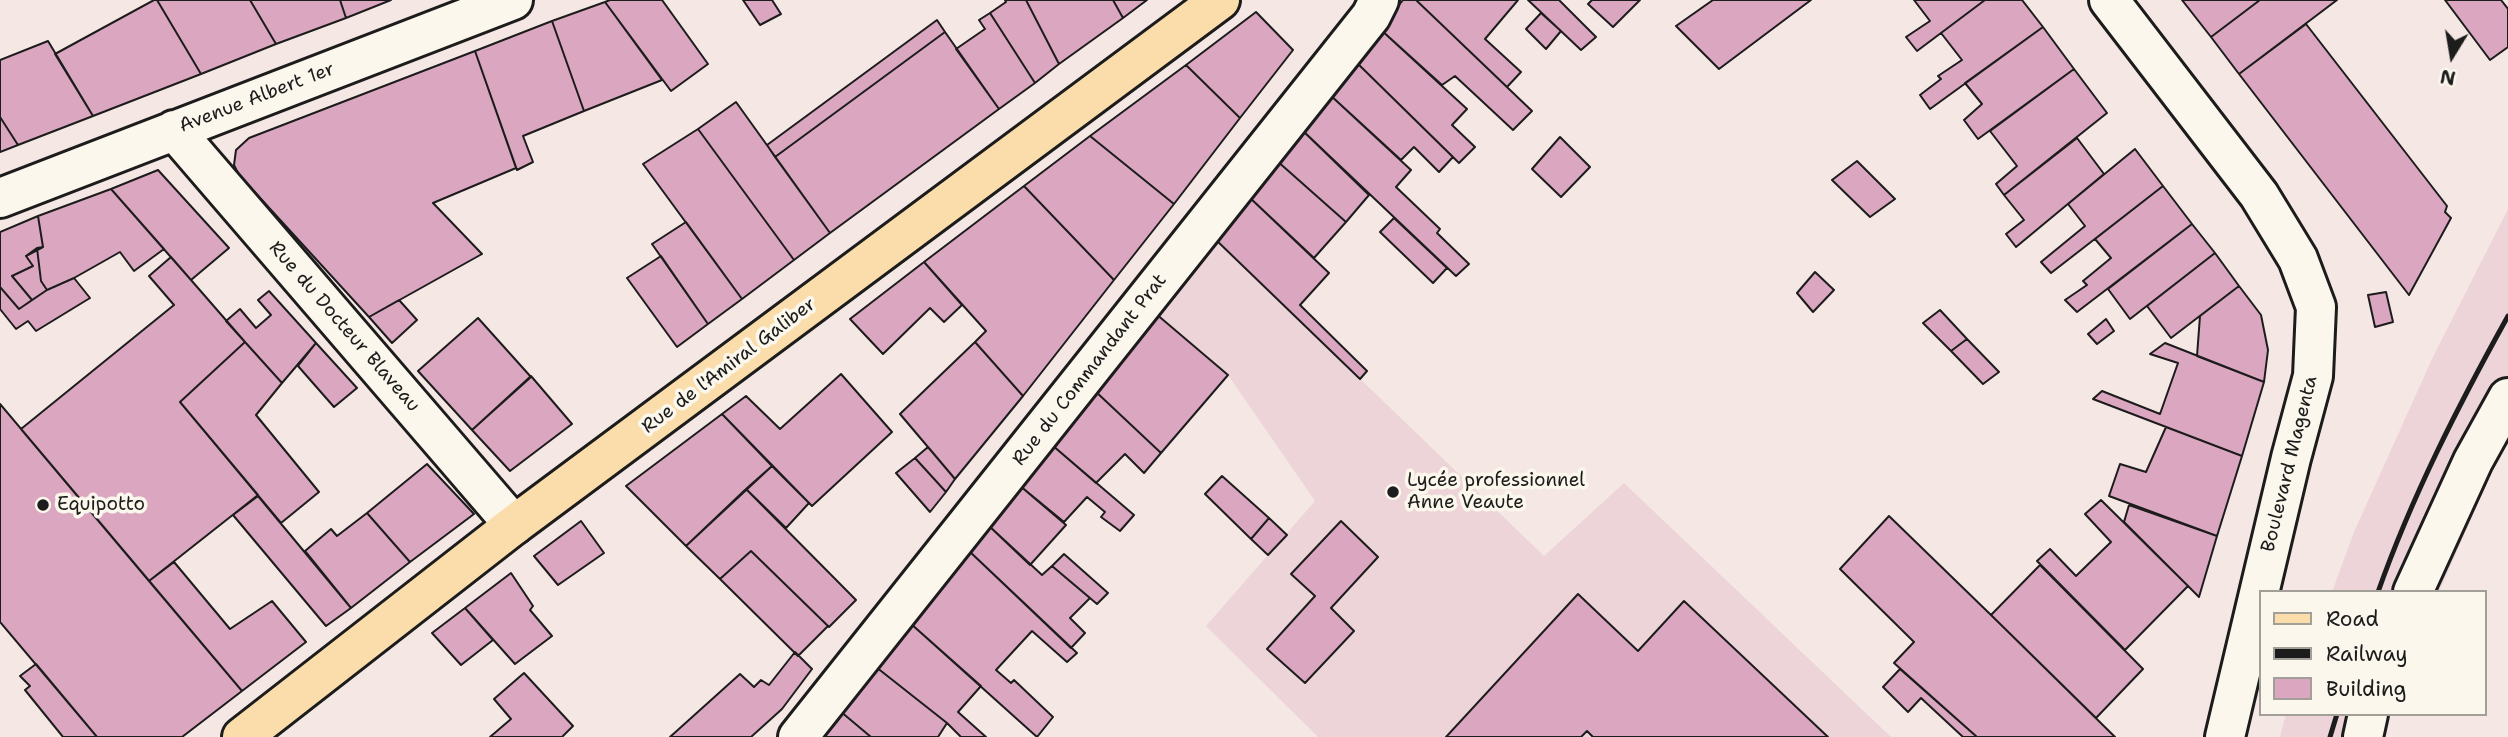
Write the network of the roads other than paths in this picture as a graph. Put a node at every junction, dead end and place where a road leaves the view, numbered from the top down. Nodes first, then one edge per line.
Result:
1 (513, 0) edge
2 (1220, 0) edge
3 (1379, 0) edge
4 (2109, 0) edge
5 (174, 130) junction
6 (0, 198) edge
7 (2508, 398) edge
8 (514, 525) junction
9 (2414, 590) edge
10 (2368, 716) edge
11 (242, 737) edge
12 (798, 737) edge
13 (2225, 737) edge
14 (2363, 737) edge

1 - 5 street, Avenue Albert 1er
2 - 8 main road, Rue de l'Amiral Galiber
3 - 12 street, Rue du Commandant Prat
4 - 13 street, Boulevard Magenta
5 - 6 street, Avenue Albert 1er
5 - 8 street, Rue du Docteur Blaveau
7 - 9 street
8 - 11 main road, Rue de l'Amiral Galiber
10 - 14 street

